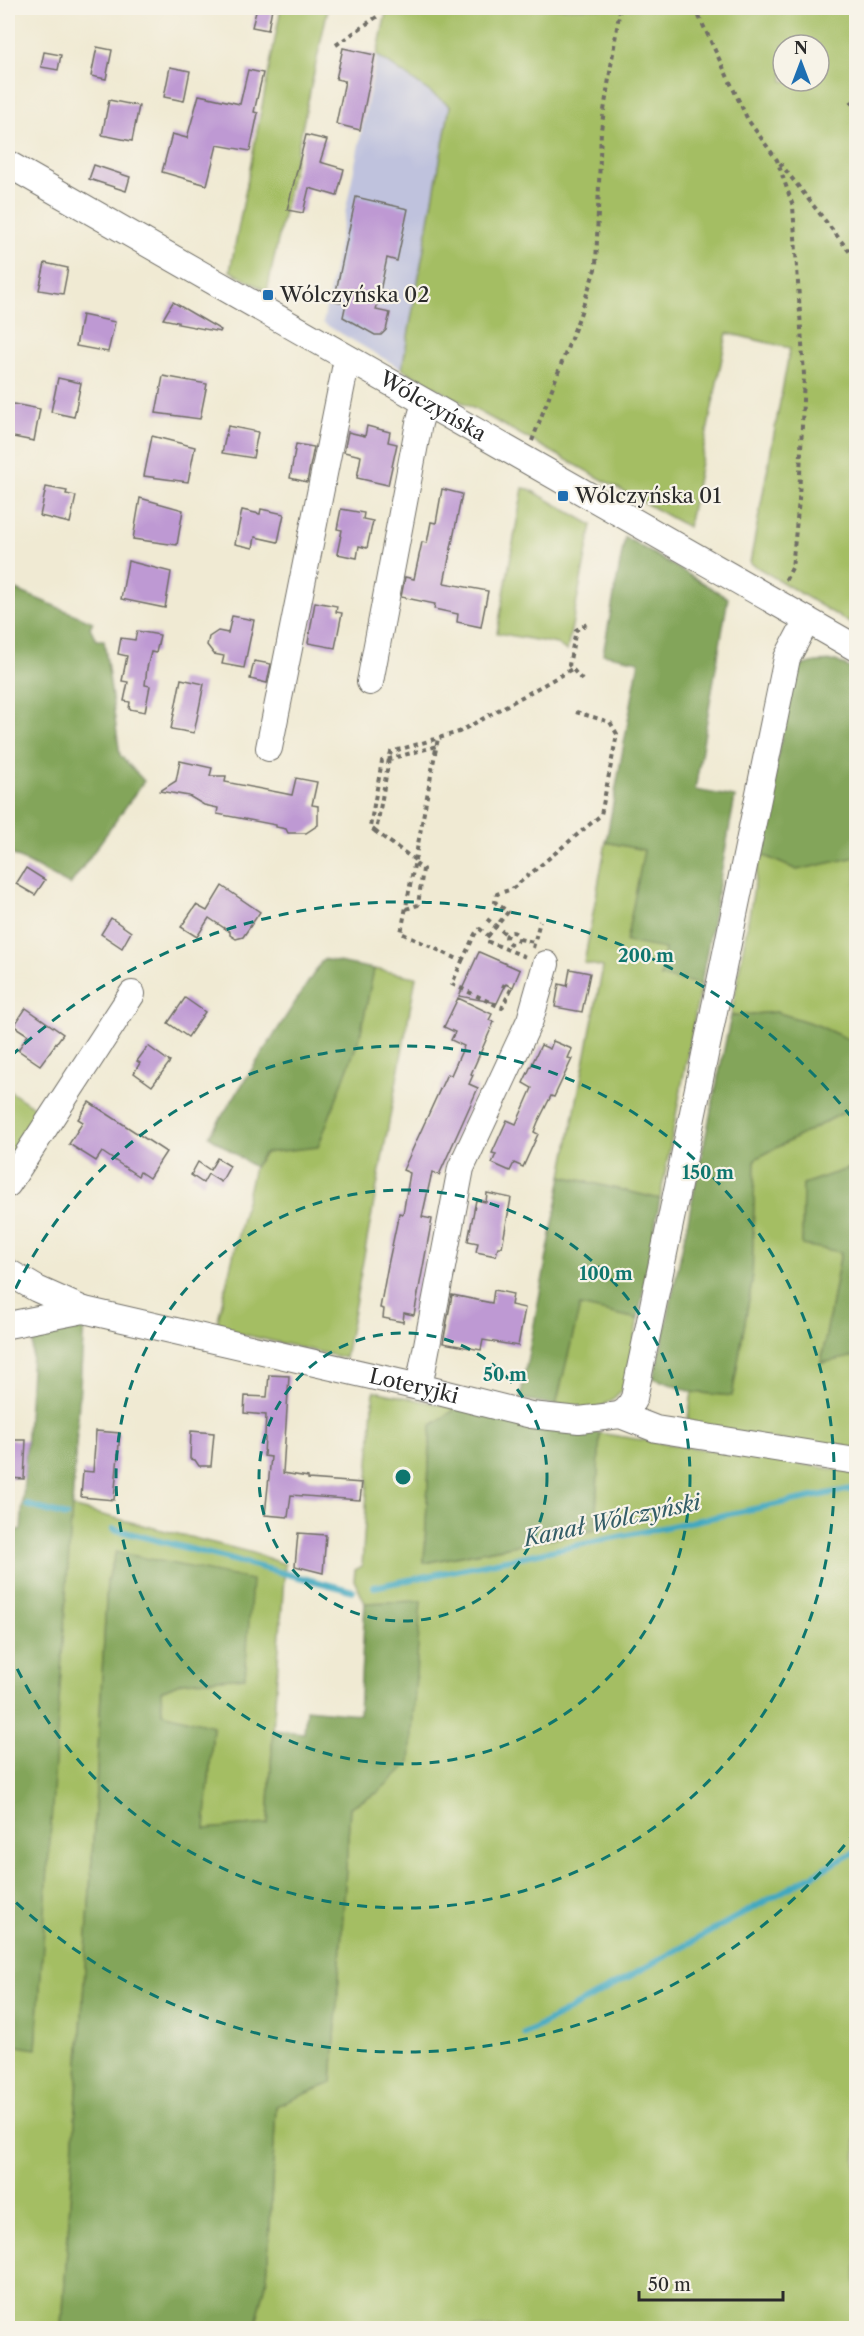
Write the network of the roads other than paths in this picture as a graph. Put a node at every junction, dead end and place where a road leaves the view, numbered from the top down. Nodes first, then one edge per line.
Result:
1 (8, 164) edge
2 (349, 359) junction
3 (425, 403) junction
4 (807, 620) junction
5 (856, 648) edge
6 (370, 682) dead end
7 (269, 748) dead end
8 (536, 955) road end
9 (132, 994) dead end
10 (8, 1184) edge
11 (8, 1272) edge
12 (84, 1310) junction
13 (8, 1325) edge
14 (420, 1387) junction
15 (620, 1415) junction
16 (856, 1461) edge

1 - 2 street, Wólczyńska
2 - 3 street, Wólczyńska
2 - 7 street
3 - 4 street, Wólczyńska
3 - 6 street
4 - 5 street, Wólczyńska
4 - 15 street
8 - 14 street
9 - 10 street
11 - 12 street
12 - 13 street, Loteryjki
12 - 14 street, Loteryjki
14 - 15 street, Loteryjki
15 - 16 street, Loteryjki

